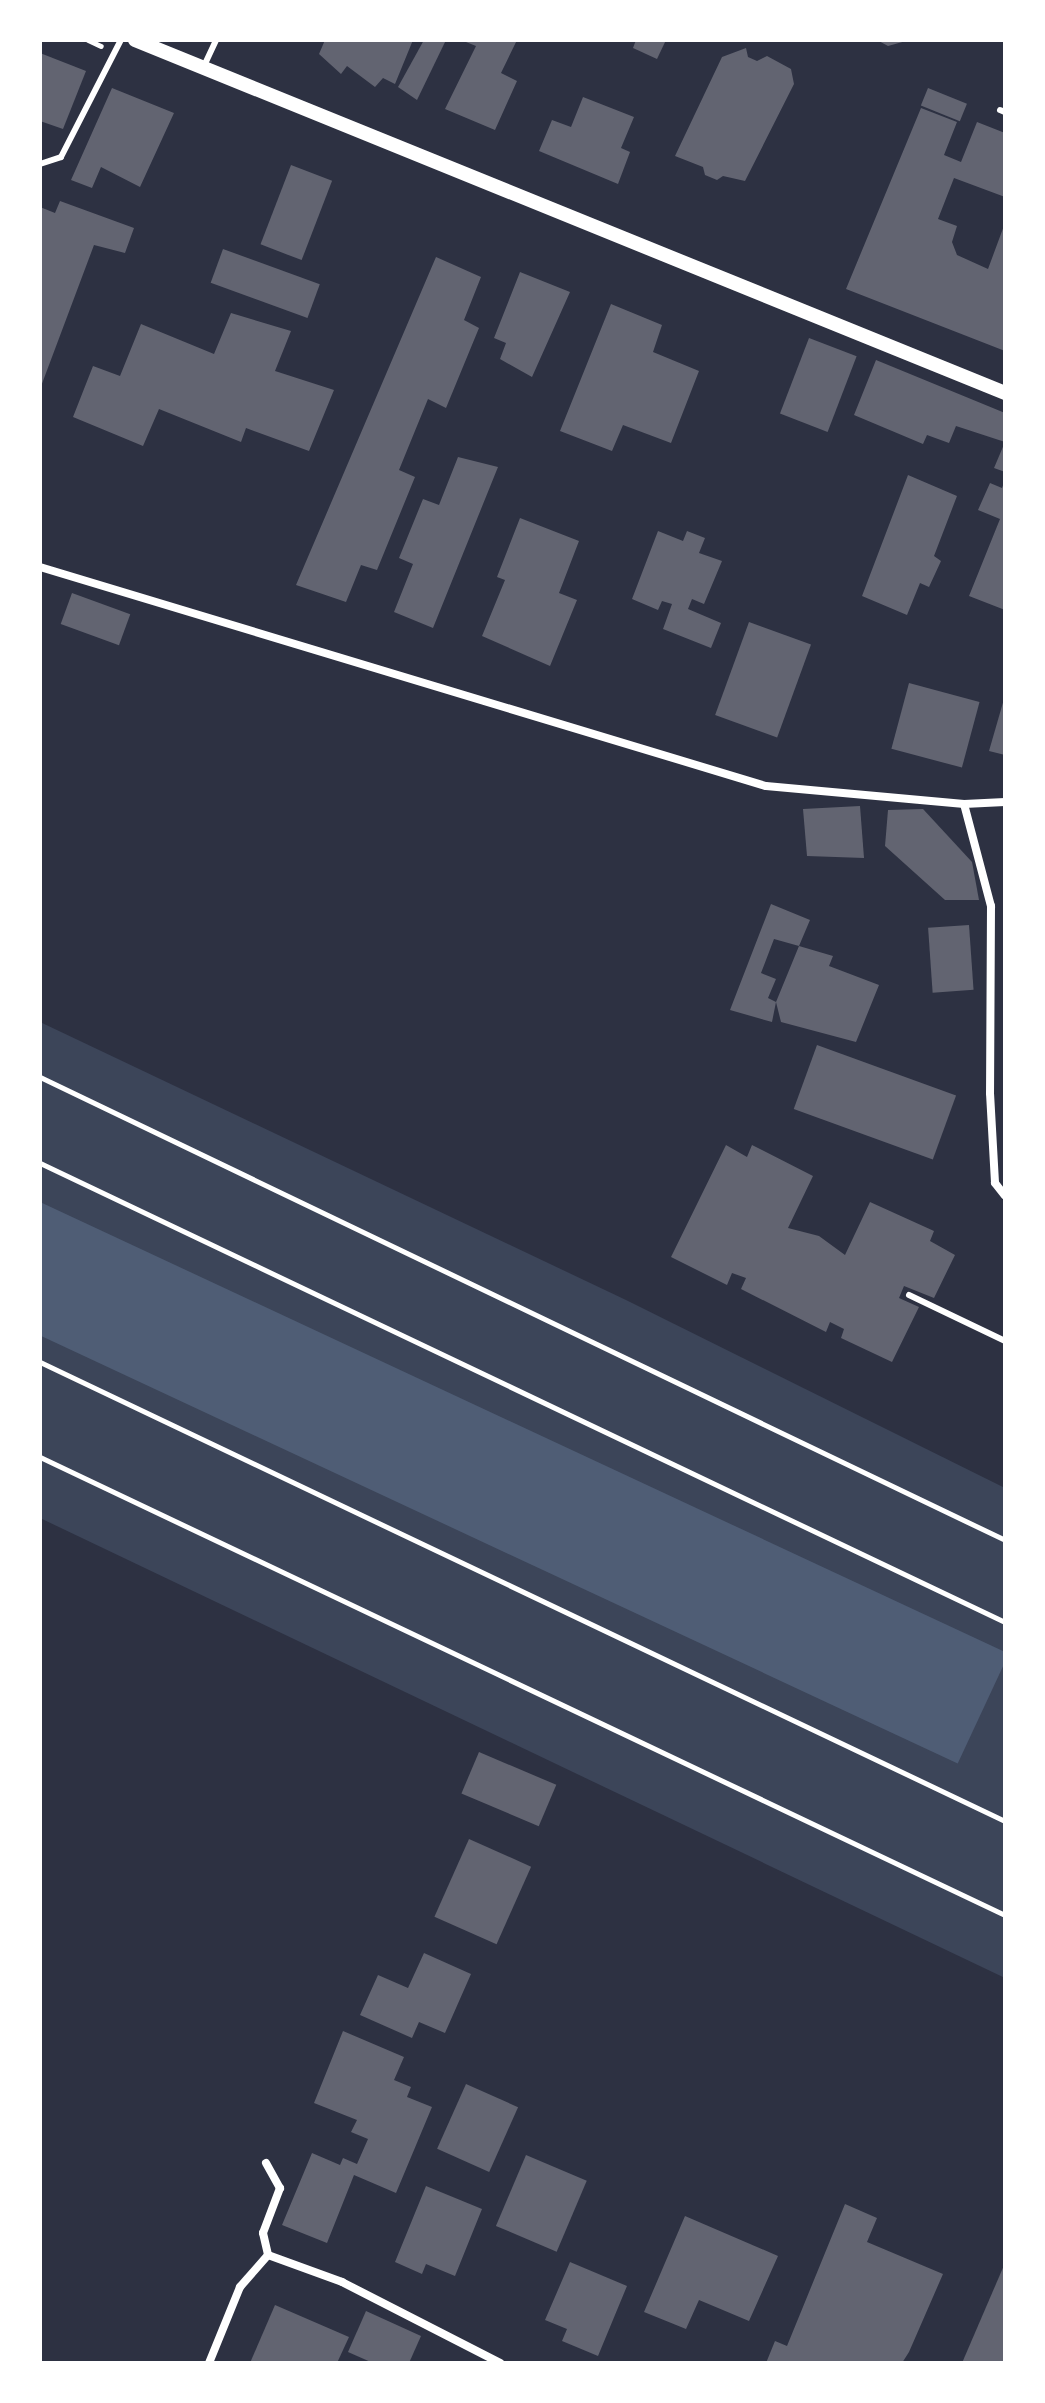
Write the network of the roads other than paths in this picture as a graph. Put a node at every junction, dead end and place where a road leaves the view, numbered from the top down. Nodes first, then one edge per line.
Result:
1 (121, 40) edge
2 (135, 40) edge
3 (216, 40) edge
4 (203, 67) junction
5 (40, 164) edge
6 (1005, 393) edge
7 (40, 567) edge
8 (1005, 802) edge
9 (964, 804) junction
10 (1005, 1196) edge
11 (909, 1295) dead end
12 (1005, 1341) edge
13 (266, 2163) dead end
14 (268, 2255) junction
15 (209, 2363) edge
16 (500, 2363) edge

1 - 5 lane
2 - 4 street
3 - 4 lane
4 - 6 street
7 - 9 street
8 - 9 street
9 - 10 street
11 - 12 lane
13 - 14 street
14 - 15 street
14 - 16 street

